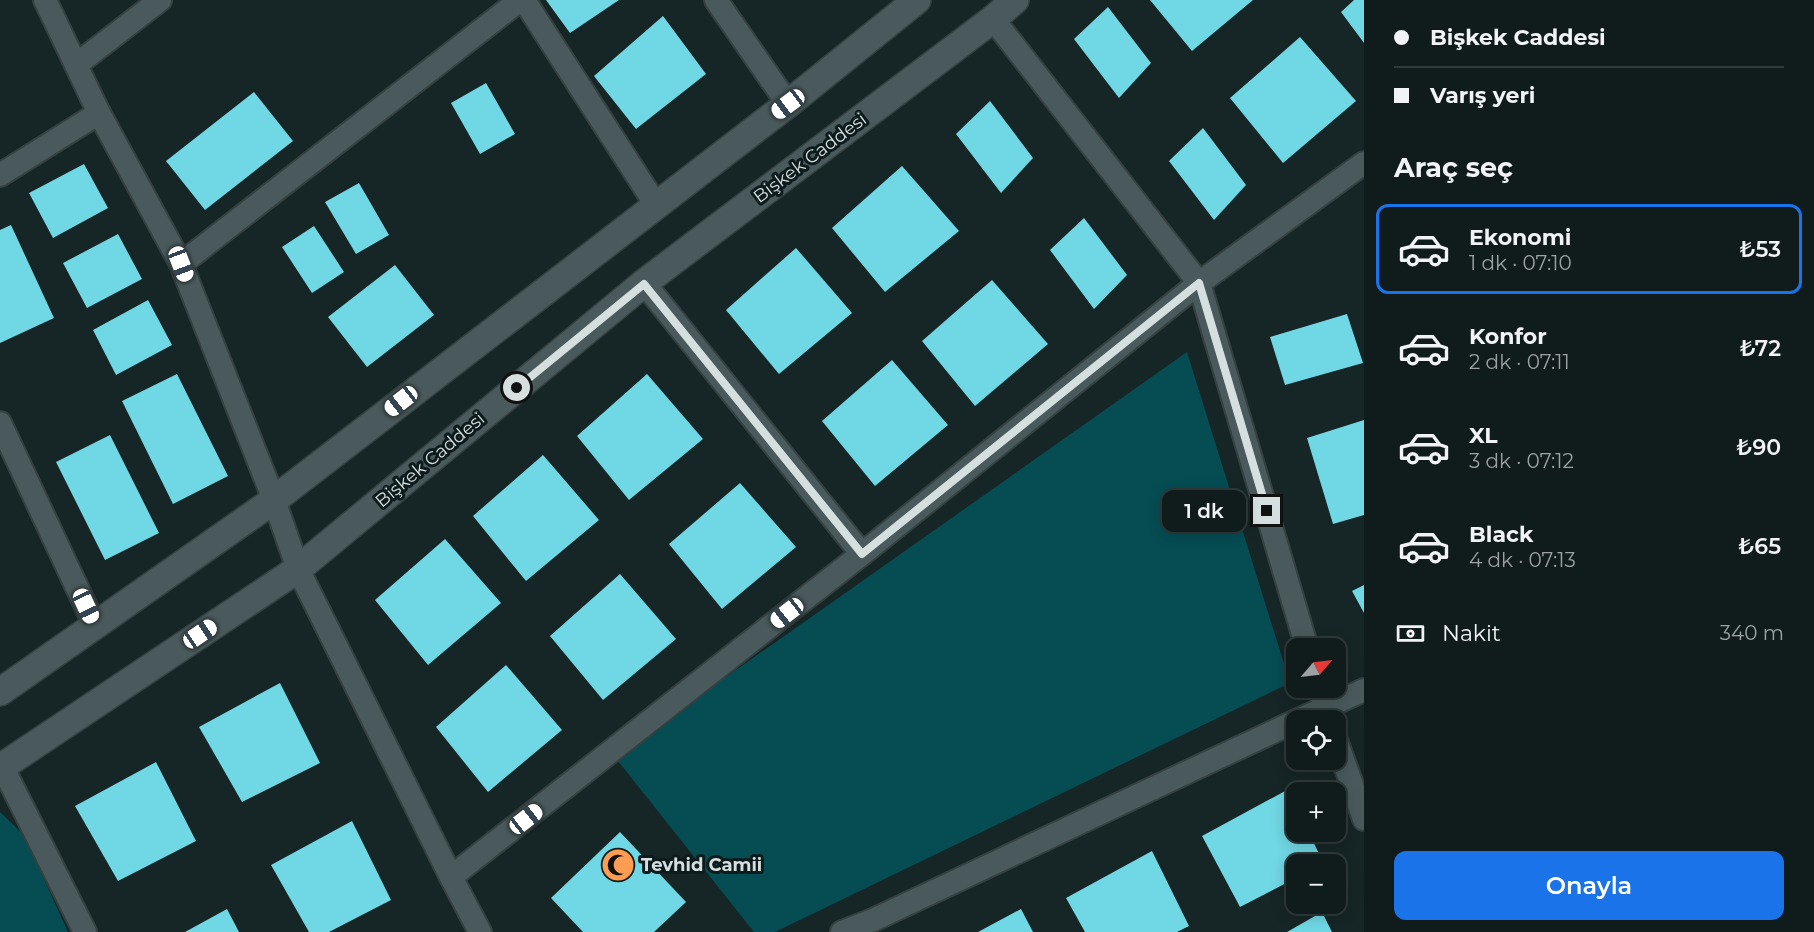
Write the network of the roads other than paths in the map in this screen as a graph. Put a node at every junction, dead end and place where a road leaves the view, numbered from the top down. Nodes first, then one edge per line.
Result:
1 (45, 0) edge
2 (160, 0) edge
3 (522, 0) edge
4 (716, 0) edge
5 (917, 0) edge
6 (1015, 0) edge
7 (993, 19) junction
8 (76, 64) junction
9 (788, 104) junction
10 (99, 113) junction
11 (1364, 163) edge
12 (0, 175) edge
13 (656, 205) junction
14 (181, 264) junction
15 (1199, 283) junction
16 (644, 284) junction
17 (0, 423) edge
18 (274, 500) junction
19 (862, 554) junction
20 (298, 569) junction
21 (95, 626) junction
22 (1304, 638) edge
23 (1364, 690) edge
24 (0, 692) edge
25 (1324, 705) edge
26 (1286, 725) edge
27 (1, 767) edge
28 (1346, 768) edge
29 (1364, 819) edge
30 (451, 877) junction
31 (876, 926) edge
32 (85, 932) edge
33 (480, 932) edge
34 (842, 932) edge

1 - 8 street
2 - 8 street
3 - 13 street
3 - 14 street
4 - 9 street
5 - 9 street
6 - 7 street, Bişkek Caddesi
7 - 15 street
7 - 16 street, Bişkek Caddesi
8 - 10 street
9 - 13 street
10 - 12 street
10 - 14 street
11 - 15 street
13 - 18 street
14 - 18 street
15 - 19 street
15 - 22 street
16 - 19 street
16 - 20 street, Bişkek Caddesi
17 - 21 street
18 - 20 street
18 - 21 street
19 - 30 street
20 - 27 street, Bişkek Caddesi
20 - 30 street
21 - 24 street
23 - 25 street
26 - 31 street
27 - 32 street
28 - 29 street
30 - 33 street
31 - 34 street

